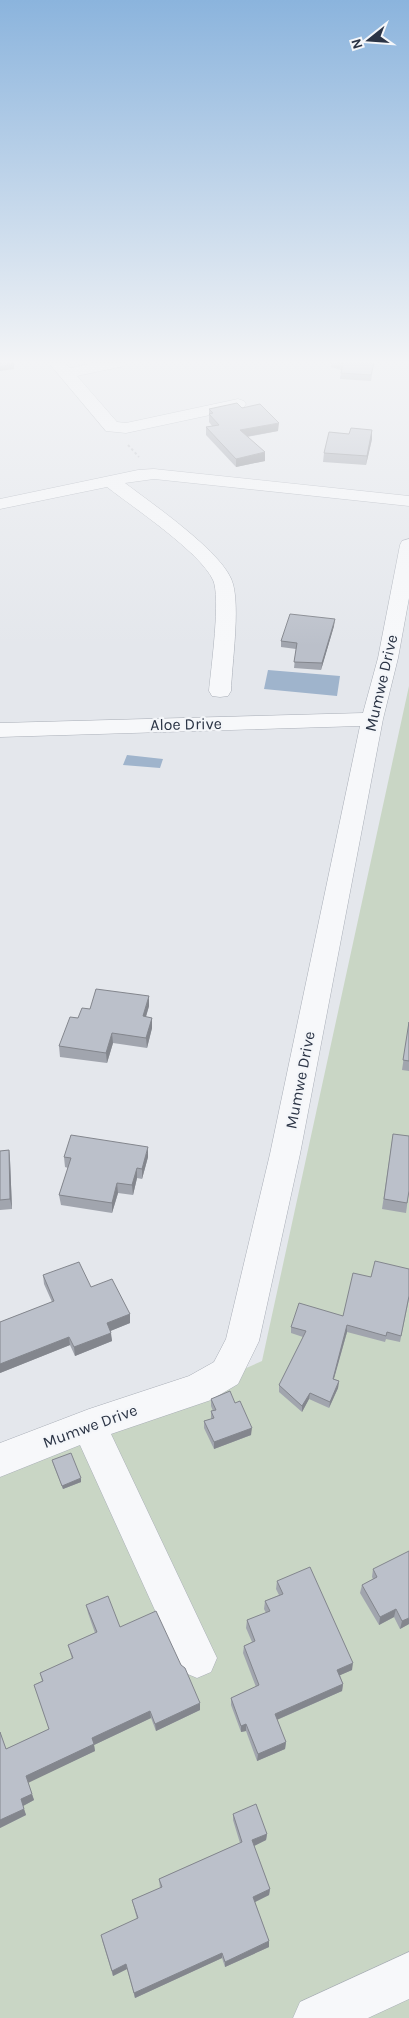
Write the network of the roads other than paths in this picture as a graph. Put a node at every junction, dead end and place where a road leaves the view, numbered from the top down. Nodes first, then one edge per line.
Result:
1 (111, 481) junction
2 (409, 500) edge
3 (0, 504) edge
4 (409, 545) edge
5 (220, 690) dead end
6 (372, 719) junction
7 (0, 730) edge
8 (88, 1425) junction
9 (0, 1460) edge
10 (197, 1658) dead end
11 (409, 1975) edge
12 (316, 2018) edge

1 - 2 street
1 - 3 street
1 - 5 street
4 - 6 street, Mumwe Drive
6 - 7 street, Aloe Drive
6 - 8 street, Mumwe Drive
8 - 9 street, Mumwe Drive
8 - 10 street
11 - 12 street

